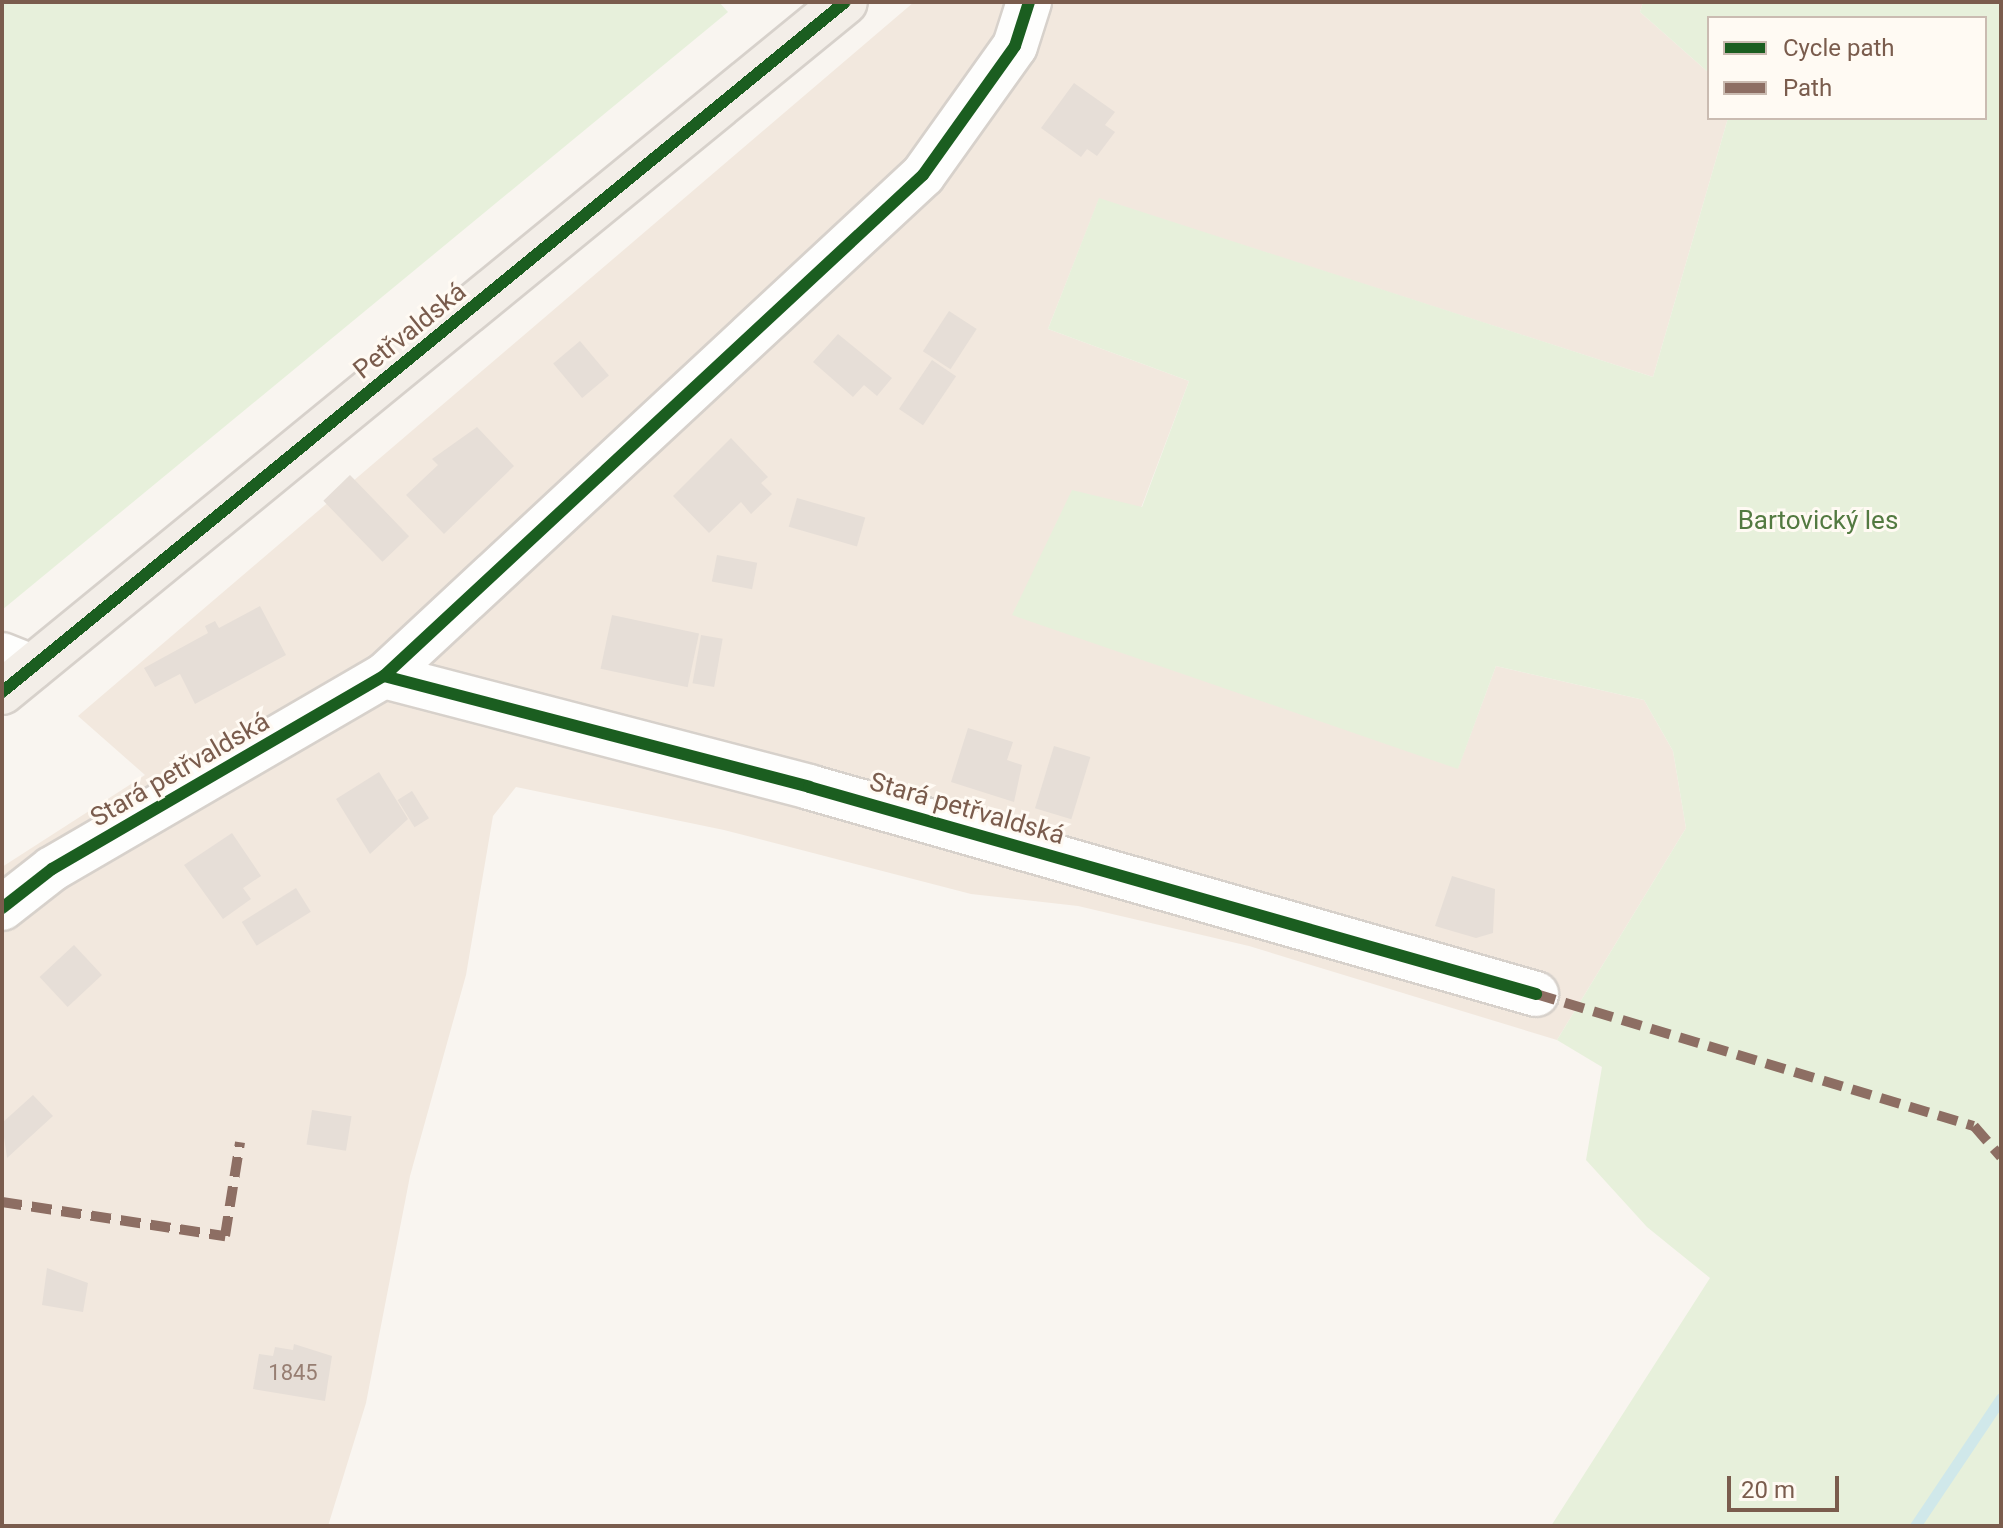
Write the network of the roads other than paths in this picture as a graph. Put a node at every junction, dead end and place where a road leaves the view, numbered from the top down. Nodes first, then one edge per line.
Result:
1 (845, 2) edge
2 (1029, 2) edge
3 (12, 671) edge
4 (384, 676) junction
5 (2, 908) edge
6 (1536, 994) dead end

1 - 3 main road, Petřvaldská
2 - 4 street, Stará petřvaldská
4 - 5 street, Stará petřvaldská
4 - 6 street, Stará petřvaldská

